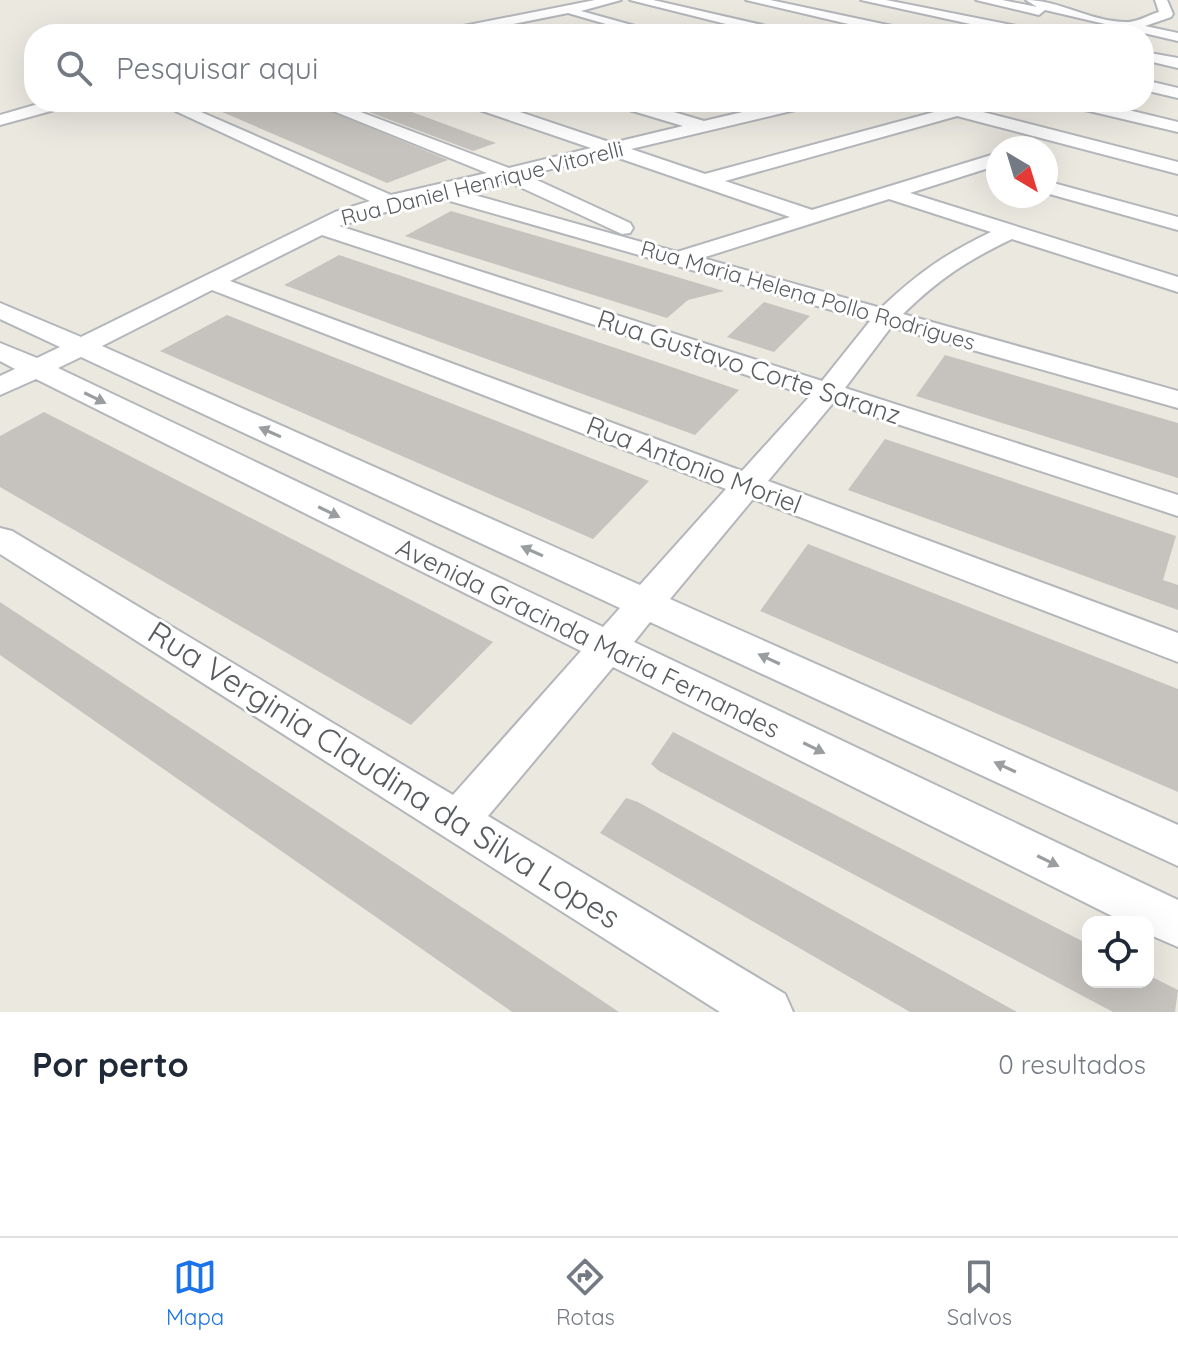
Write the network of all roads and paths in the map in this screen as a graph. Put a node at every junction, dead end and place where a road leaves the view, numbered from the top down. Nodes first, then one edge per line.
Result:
1 (615, 0) edge
2 (636, 0) edge
3 (752, 0) edge
4 (867, 0) edge
5 (982, 0) edge
6 (1161, 0) edge
7 (1036, 5) edge
8 (1101, 5) dead end
9 (567, 12) junction
10 (1159, 18) junction
11 (1178, 22) edge
12 (502, 24) edge
13 (616, 24) edge
14 (740, 24) edge
15 (864, 24) edge
16 (987, 24) edge
17 (1007, 24) edge
18 (1115, 24) edge
19 (1138, 24) edge
20 (1154, 32) edge
21 (1178, 37) edge
22 (1154, 58) edge
23 (1178, 63) edge
24 (1154, 87) edge
25 (1178, 93) edge
26 (28, 112) edge
27 (186, 112) edge
28 (345, 112) edge
29 (503, 112) edge
30 (655, 112) edge
31 (755, 112) edge
32 (952, 112) edge
33 (960, 112) edge
34 (1116, 112) edge
35 (0, 120) edge
36 (701, 126) junction
37 (1178, 127) edge
38 (1053, 136) edge
39 (1058, 137) edge
40 (611, 149) junction
41 (986, 163) edge
42 (973, 167) junction
43 (1178, 168) edge
44 (986, 171) edge
45 (508, 174) junction
46 (706, 180) junction
47 (1058, 190) edge
48 (438, 191) junction
49 (889, 193) junction
50 (389, 202) junction
51 (811, 217) junction
52 (1178, 224) edge
53 (320, 227) junction
54 (1007, 233) junction
55 (612, 240) junction
56 (680, 258) junction
57 (211, 282) junction
58 (1178, 285) edge
59 (0, 310) edge
60 (886, 317) junction
61 (81, 346) junction
62 (0, 351) edge
63 (36, 369) junction
64 (0, 387) edge
65 (827, 393) junction
66 (1178, 400) edge
67 (746, 484) junction
68 (1178, 506) edge
69 (0, 539) edge
70 (645, 603) junction
71 (606, 648) junction
72 (1178, 648) edge
73 (458, 820) junction
74 (1178, 846) edge
75 (1178, 924) edge
76 (767, 1012) edge

1 - 9 street
2 - 14 street
3 - 15 street
4 - 16 street
5 - 7 street
6 - 10 street
7 - 17 street
7 - 18 street
8 - 10 street
9 - 12 street
9 - 13 street
10 - 11 street
10 - 19 street
20 - 21 street
22 - 23 street
24 - 25 street
26 - 35 street
27 - 50 street
28 - 45 street
29 - 40 street
30 - 36 street
31 - 36 street, Rua Daniel Henrique Vitorelli
32 - 46 street
33 - 38 street
34 - 37 street
36 - 40 street, Rua Daniel Henrique Vitorelli
39 - 43 street
40 - 45 street, Rua Daniel Henrique Vitorelli
40 - 46 street
41 - 42 street
42 - 44 street
42 - 49 street
45 - 48 street, Rua Daniel Henrique Vitorelli
45 - 55 street
46 - 51 street
47 - 52 street
48 - 50 street, Rua Daniel Henrique Vitorelli
48 - 55 street, Rua Maria Helena Pollo Rodrigues
49 - 51 street
49 - 54 street
50 - 53 street, Rua Daniel Henrique Vitorelli
51 - 56 street
53 - 57 street, Rua Daniel Henrique Vitorelli
53 - 65 street, Rua Gustavo Corte Saranz
54 - 58 street
54 - 60 street
55 - 56 street, Rua Maria Helena Pollo Rodrigues
56 - 60 street, Rua Maria Helena Pollo Rodrigues
57 - 61 street, Rua Daniel Henrique Vitorelli
57 - 67 street, Rua Antonio Moriel
59 - 61 street, Avenida Gracinda Maria Fernandes
60 - 65 street
60 - 66 street, Rua Maria Helena Pollo Rodrigues
61 - 63 street, Rua Daniel Henrique Vitorelli
70 -> 61 street, Avenida Gracinda Maria Fernandes
62 - 63 street, Avenida Gracinda Maria Fernandes
63 - 64 street, Rua Daniel Henrique Vitorelli
63 -> 71 street, Avenida Gracinda Maria Fernandes
65 - 67 street
65 - 68 street, Rua Gustavo Corte Saranz
67 - 70 street
67 - 72 street, Rua Antonio Moriel
69 - 73 street, Rua Verginia Claudina da Silva Lopes
70 - 71 street
74 -> 70 street, Avenida Gracinda Maria Fernandes
71 - 73 street
71 -> 75 street, Avenida Gracinda Maria Fernandes
73 - 76 street, Rua Verginia Claudina da Silva Lopes

